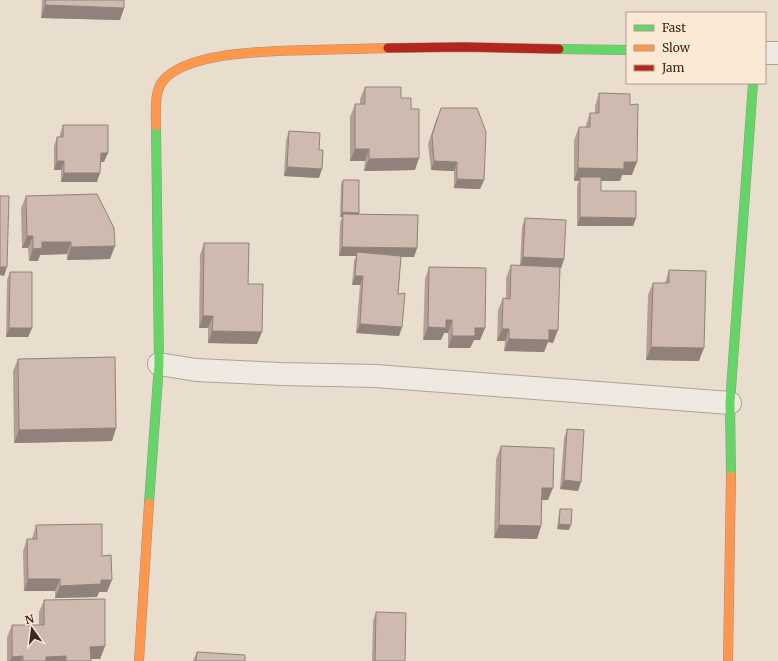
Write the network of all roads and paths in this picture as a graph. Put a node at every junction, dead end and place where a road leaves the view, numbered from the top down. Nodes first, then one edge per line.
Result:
1 (626, 50) edge
2 (766, 52) edge
3 (778, 53) edge
4 (753, 84) edge
5 (159, 364) junction
6 (730, 403) junction
7 (139, 661) edge
8 (728, 661) edge

1 - 5 street
2 - 3 street
4 - 6 street
5 - 6 street
5 - 7 street
6 - 8 street

